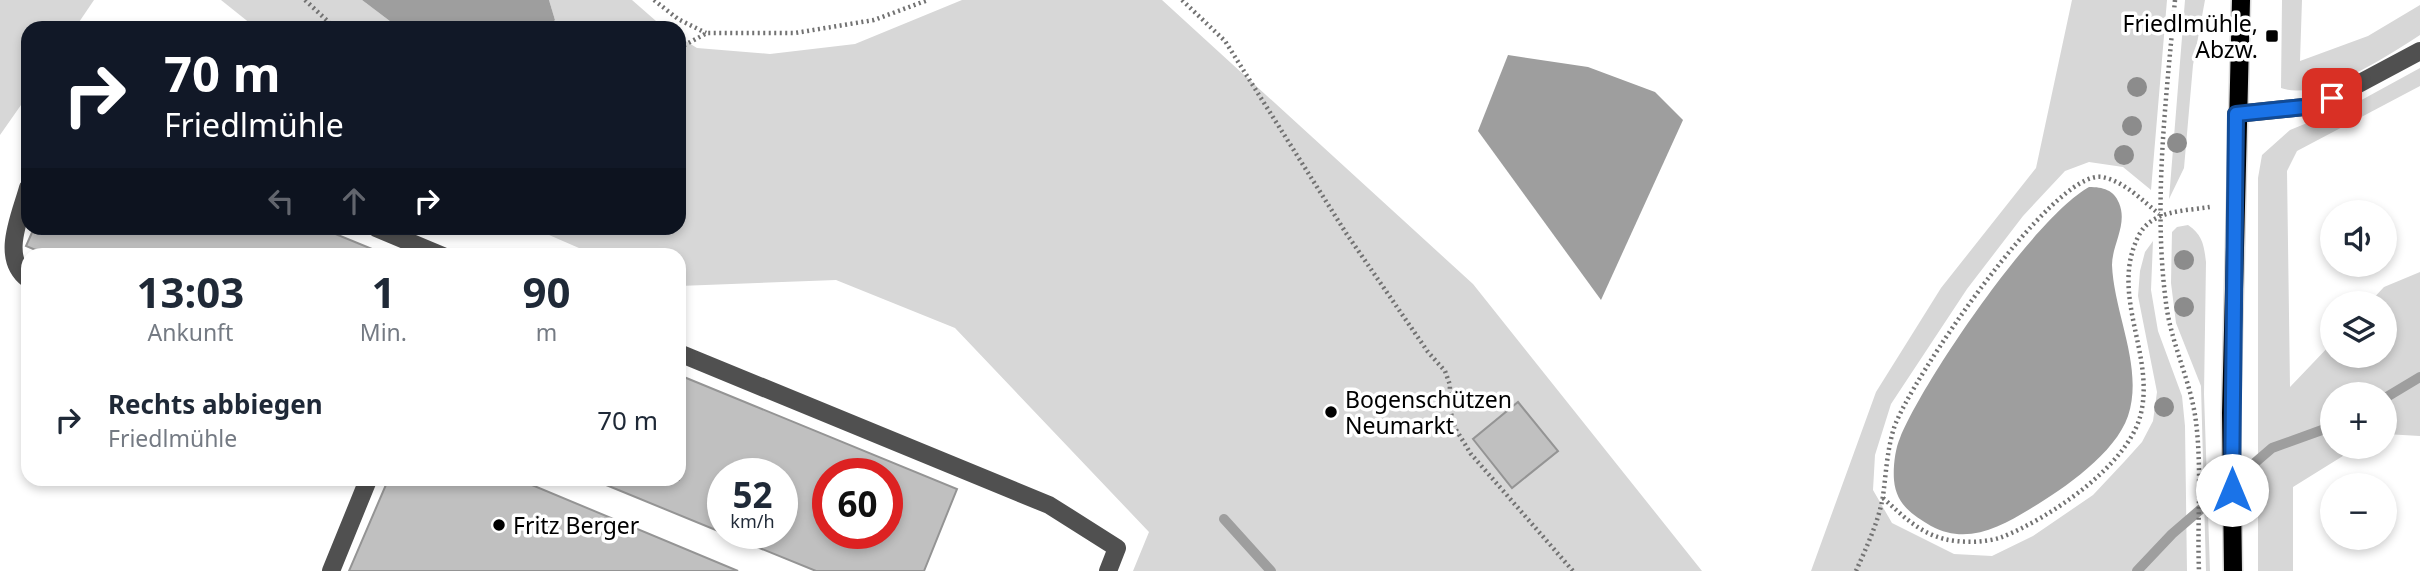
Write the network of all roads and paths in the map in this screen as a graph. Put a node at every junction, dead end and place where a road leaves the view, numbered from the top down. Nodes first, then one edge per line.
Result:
1 (305, 0) edge
2 (654, 0) edge
3 (928, 0) edge
4 (1182, 0) edge
5 (2175, 0) edge
6 (2241, 0) edge
7 (328, 21) edge
8 (682, 21) edge
9 (686, 23) edge
10 (707, 33) junction
11 (686, 44) edge
12 (2420, 51) edge
13 (2236, 114) junction
14 (2235, 203) junction
15 (21, 212) edge
16 (2160, 215) junction
17 (393, 235) edge
18 (424, 248) edge
19 (21, 274) edge
20 (686, 356) edge
21 (366, 486) edge
22 (1883, 498) junction
23 (331, 571) edge
24 (1108, 571) edge
25 (1573, 571) edge
26 (1856, 571) edge
27 (2199, 571) edge
28 (2233, 571) edge

1 - 7 path
2 - 8 path
3 - 10 path
4 - 25 path
5 - 16 path
6 - 13 main road
9 - 10 path
10 - 11 path
12 - 13 street
13 - 14 main road
14 - 16 path
14 - 28 main road
15 - 19 street
16 - 22 path
16 - 22 path
16 - 27 path
17 - 18 street
20 - 24 street
21 - 23 street
22 - 26 path

